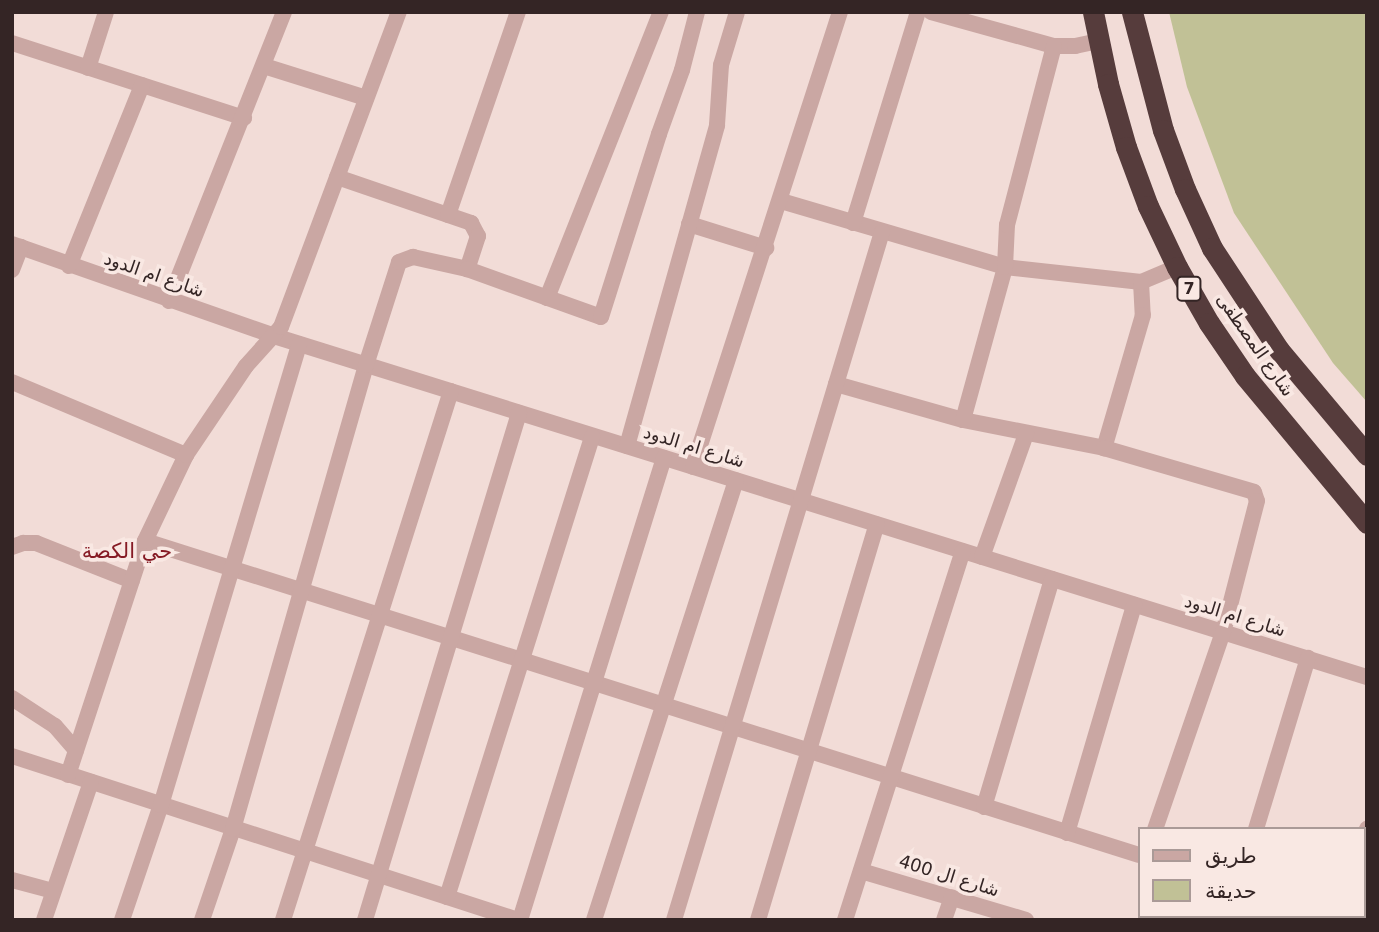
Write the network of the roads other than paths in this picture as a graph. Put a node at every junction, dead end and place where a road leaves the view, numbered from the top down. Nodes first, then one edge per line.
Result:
1 (106, 12) edge
2 (284, 12) edge
3 (398, 12) edge
4 (518, 12) edge
5 (661, 12) edge
6 (697, 12) edge
7 (737, 12) edge
8 (840, 12) edge
9 (918, 12) edge
10 (931, 12) edge
11 (1093, 12) edge
12 (1132, 12) edge
13 (1098, 41) junction
14 (12, 43) edge
15 (1054, 46) junction
16 (264, 66) junction
17 (88, 68) junction
18 (142, 85) junction
19 (366, 98) junction
20 (244, 118) junction
21 (337, 177) junction
22 (781, 201) junction
23 (448, 215) junction
24 (853, 223) junction
25 (689, 224) junction
26 (882, 232) junction
27 (17, 245) edge
28 (766, 248) junction
29 (69, 266) junction
30 (1005, 267) junction
31 (1177, 267) junction
32 (467, 269) junction
33 (12, 270) edge
34 (1141, 282) junction
35 (547, 298) junction
36 (169, 301) junction
37 (274, 336) junction
38 (299, 344) junction
39 (366, 365) junction
40 (12, 382) edge
41 (836, 383) junction
42 (451, 391) junction
43 (519, 413) junction
44 (963, 420) junction
45 (1026, 434) junction
46 (593, 436) junction
47 (627, 446) junction
48 (1104, 448) junction
49 (186, 455) junction
50 (1367, 455) edge
51 (664, 458) junction
52 (693, 467) junction
53 (736, 480) junction
54 (801, 500) junction
55 (1367, 523) edge
56 (877, 524) junction
57 (145, 541) junction
58 (12, 547) edge
59 (963, 551) junction
60 (982, 557) junction
61 (232, 569) junction
62 (1052, 579) junction
63 (132, 581) junction
64 (302, 591) junction
65 (1134, 604) junction
66 (380, 616) junction
67 (1223, 632) junction
68 (451, 638) junction
69 (1308, 658) junction
70 (522, 660) junction
71 (1367, 677) edge
72 (594, 683) junction
73 (12, 698) edge
74 (663, 705) junction
75 (732, 727) junction
76 (76, 750) junction
77 (809, 751) junction
78 (12, 756) edge
79 (68, 775) junction
80 (891, 777) junction
81 (91, 782) junction
82 (161, 805) junction
83 (984, 807) junction
84 (1156, 827) edge
85 (1257, 827) edge
86 (233, 829) junction
87 (1067, 833) junction
88 (306, 852) junction
89 (1138, 855) edge
90 (861, 871) junction
91 (379, 875) junction
92 (12, 880) edge
93 (53, 891) junction
94 (447, 897) junction
95 (952, 897) junction
96 (517, 919) edge
97 (44, 920) edge
98 (122, 920) edge
99 (202, 920) edge
100 (283, 920) edge
101 (365, 920) edge
102 (594, 920) edge
103 (674, 920) edge
104 (758, 920) edge
105 (845, 920) edge
106 (944, 920) edge
107 (1026, 920) edge

1 - 17 street
2 - 16 street
3 - 19 street
4 - 23 street
5 - 35 street
6 - 35 street
7 - 25 street
8 - 22 street
9 - 24 street
10 - 15 street
11 - 13 highway, شارع المصطفى / 7
12 - 50 highway, شارع المصطفى / 7
13 - 15 street
13 - 31 highway, شارع المصطفى / 7
14 - 17 street
15 - 30 street
16 - 19 street
16 - 20 street
17 - 18 street
18 - 20 street
18 - 29 street
19 - 21 street
20 - 36 street
21 - 23 street
21 - 37 street
22 - 24 street
22 - 28 street
23 - 32 street
24 - 26 street
25 - 28 street
25 - 47 street
26 - 30 street
26 - 41 street
27 - 29 street, شارع ام الدود
27 - 33 street
28 - 52 street
29 - 36 street, شارع ام الدود
30 - 34 street
30 - 44 street
31 - 34 street
31 - 55 highway, شارع المصطفى / 7
32 - 35 street
32 - 39 street
34 - 48 street
36 - 37 street, شارع ام الدود
37 - 38 street, شارع ام الدود
37 - 49 street
38 - 39 street, شارع ام الدود
38 - 61 street
39 - 42 street, شارع ام الدود
39 - 64 street
40 - 49 street
41 - 44 street
41 - 54 street
42 - 43 street, شارع ام الدود
42 - 66 street
43 - 46 street, شارع ام الدود
43 - 68 street
44 - 45 street
45 - 48 street
45 - 60 street
46 - 47 street, شارع ام الدود
46 - 70 street
47 - 51 street, شارع ام الدود
48 - 67 street
49 - 57 street
51 - 52 street, شارع ام الدود
51 - 72 street
52 - 53 street, شارع ام الدود
53 - 54 street, شارع ام الدود
53 - 74 street
54 - 56 street, شارع ام الدود
54 - 75 street
56 - 59 street, شارع ام الدود
56 - 77 street
57 - 61 street
57 - 63 street
58 - 63 street
59 - 60 street, شارع ام الدود
59 - 80 street
60 - 62 street, شارع ام الدود
61 - 64 street
61 - 82 street
62 - 65 street, شارع ام الدود
62 - 83 street
63 - 76 street
64 - 66 street
64 - 86 street
65 - 67 street, شارع ام الدود
65 - 87 street
66 - 68 street
66 - 88 street
67 - 69 street, شارع ام الدود
67 - 84 street
68 - 70 street
68 - 91 street
69 - 71 street, شارع ام الدود
69 - 85 street
70 - 72 street
70 - 94 street
72 - 74 street
72 - 96 street
73 - 76 street
74 - 75 street
74 - 102 street
75 - 77 street
75 - 103 street
76 - 79 street
77 - 80 street
77 - 104 street
78 - 79 street
79 - 81 street
80 - 83 street
80 - 90 street
81 - 82 street
81 - 93 street
82 - 86 street
82 - 98 street
83 - 87 street
86 - 88 street
86 - 99 street
87 - 89 street
88 - 91 street
88 - 100 street
90 - 95 street, شارع ال 400
90 - 105 street
91 - 94 street
91 - 101 street
92 - 93 street
93 - 97 street
94 - 96 street
95 - 106 street
95 - 107 street, شارع ال 400

